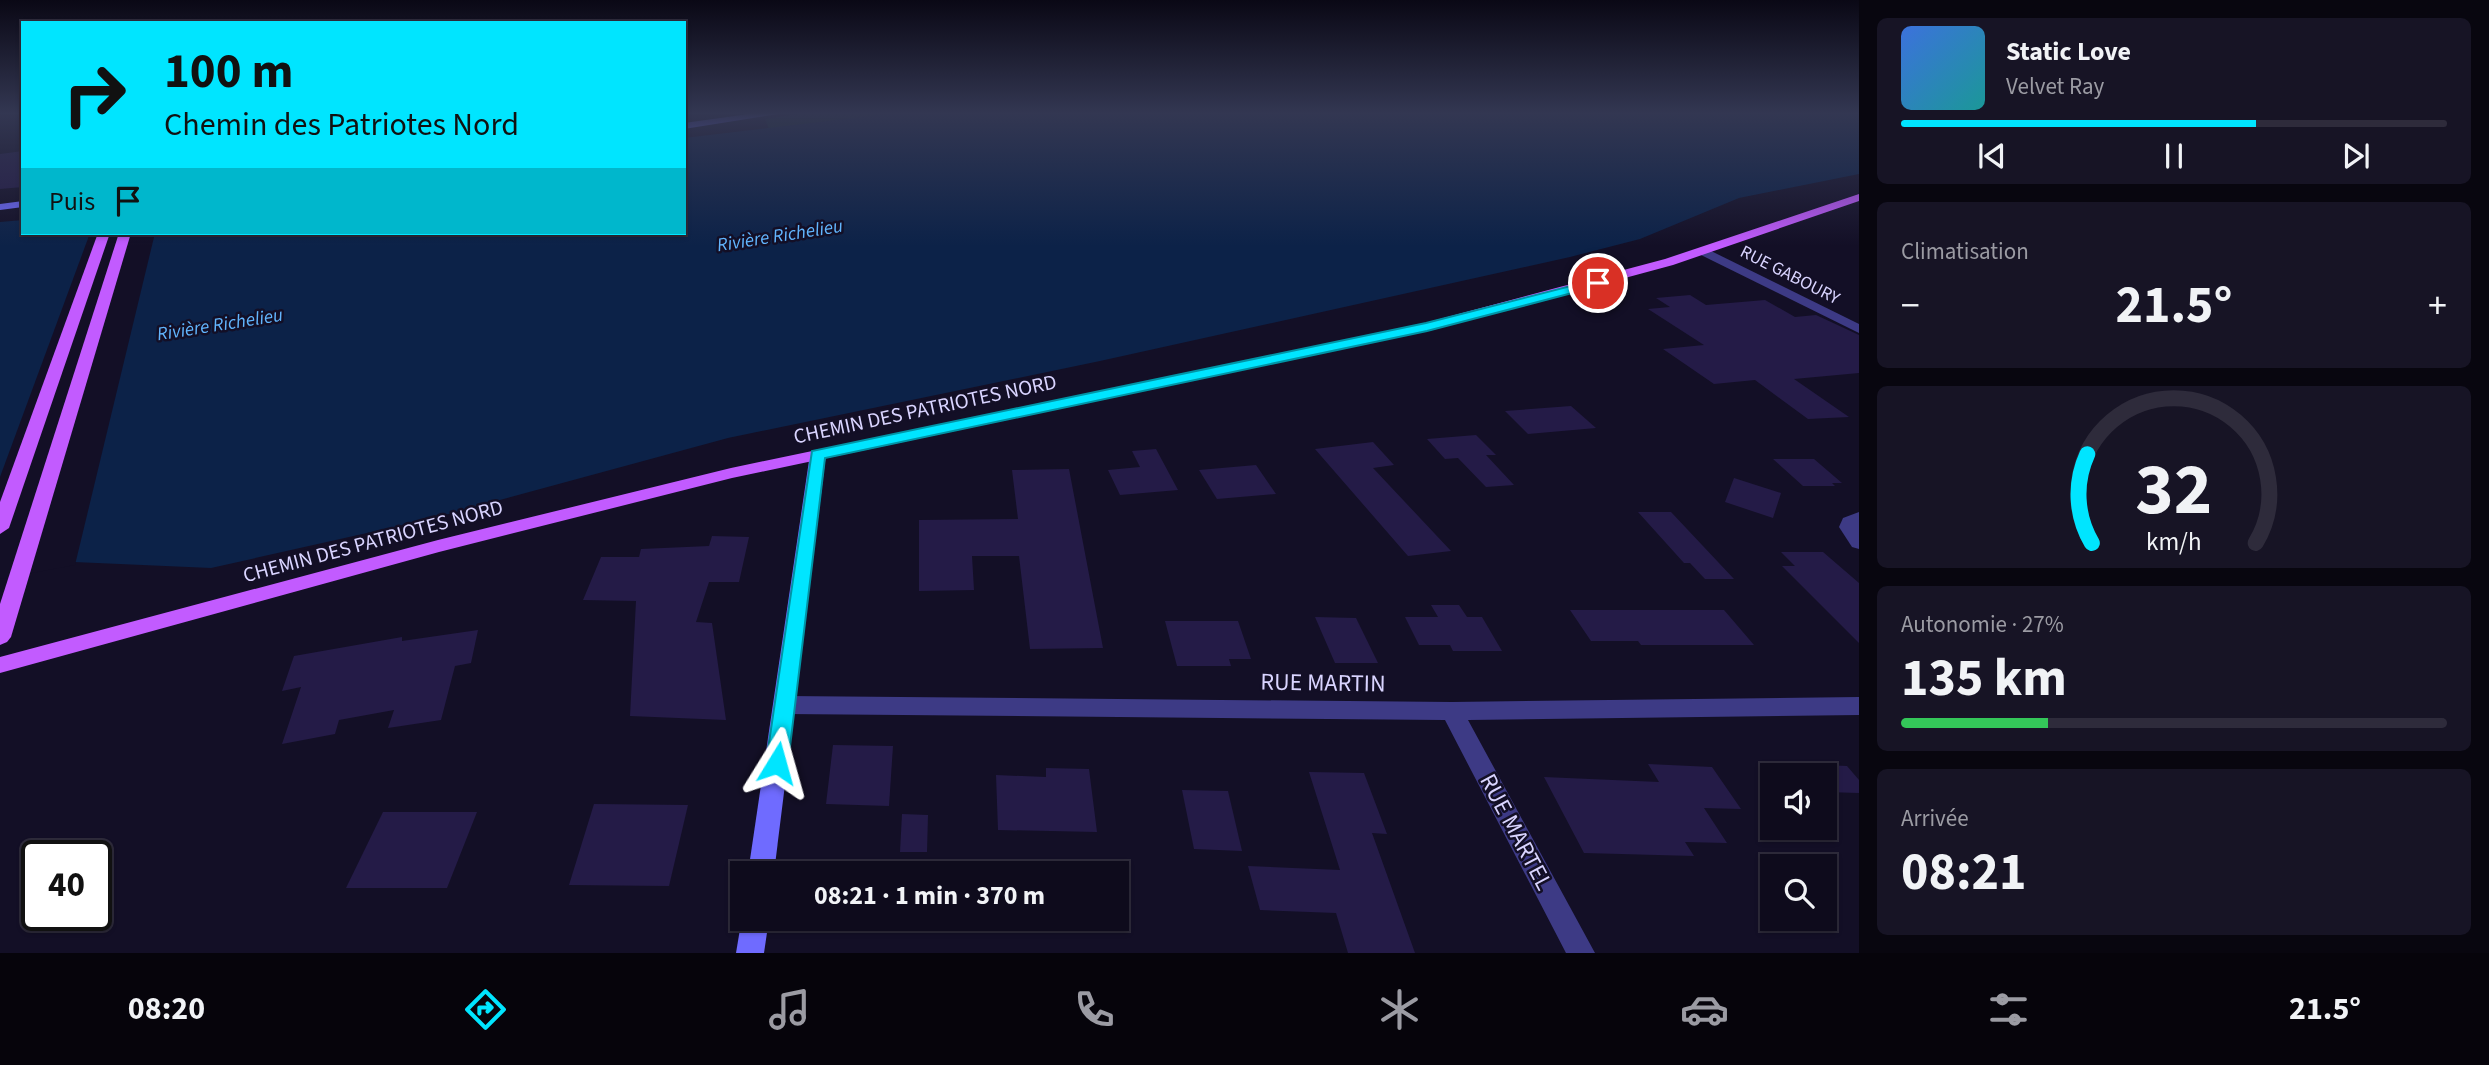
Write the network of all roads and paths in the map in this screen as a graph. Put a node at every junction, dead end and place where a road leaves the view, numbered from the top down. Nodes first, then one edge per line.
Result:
1 (1859, 197) edge
2 (21, 204) edge
3 (0, 207) edge
4 (103, 235) edge
5 (124, 235) edge
6 (1704, 251) junction
7 (1859, 329) edge
8 (818, 454) junction
9 (1859, 518) edge
10 (0, 528) edge
11 (1859, 543) edge
12 (0, 636) edge
13 (0, 665) edge
14 (786, 705) junction
15 (1859, 706) edge
16 (1452, 711) junction
17 (763, 861) edge
18 (753, 931) edge
19 (750, 953) edge
20 (1581, 953) edge

1 - 6 main road, CHEMIN DES PATRIOTES NORD
2 - 3 street
4 - 10 main road
5 - 12 main road
6 - 7 street, RUE GABOURY
6 - 8 main road, CHEMIN DES PATRIOTES NORD
8 - 13 main road, CHEMIN DES PATRIOTES NORD
8 - 14 street
9 - 11 street
14 - 16 street, RUE MARTIN
14 - 17 street
15 - 16 street, RUE MARTIN
16 - 20 street, RUE MARTEL
18 - 19 street

